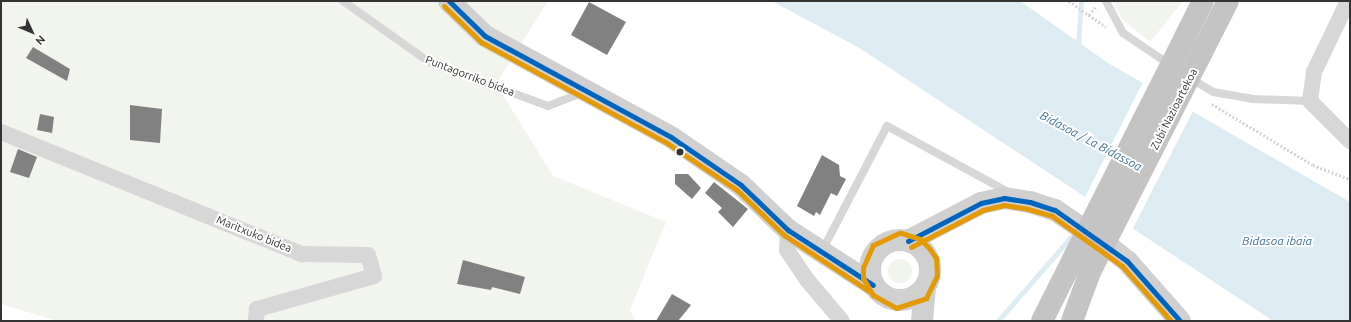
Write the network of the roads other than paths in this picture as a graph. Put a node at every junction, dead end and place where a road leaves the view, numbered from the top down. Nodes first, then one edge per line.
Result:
1 (343, 1) edge
2 (449, 1) edge
3 (1106, 1) edge
4 (1203, 1) edge
5 (1228, 1) edge
6 (1348, 1) edge
7 (586, 91) junction
8 (1310, 101) junction
9 (1, 132) edge
10 (1350, 141) edge
11 (1025, 201) junction
12 (958, 217) junction
13 (788, 230) junction
14 (908, 241) junction
15 (878, 250) junction
16 (824, 252) junction
17 (929, 260) junction
18 (874, 285) junction
19 (925, 288) junction
20 (896, 301) junction
21 (1175, 319) edge
22 (256, 321) edge
23 (842, 321) edge
24 (914, 321) edge
25 (922, 321) edge
26 (1042, 321) edge
27 (1072, 321) edge

1 - 7 lane, Puntagorriko bidea
2 - 7 street
3 - 8 lane
4 - 26 highway, Zubi Nazioartekoa, bridge
5 - 27 highway, Zubi Nazioartekoa, bridge
6 - 8 street
7 - 13 street
8 - 10 street
9 - 22 street, Maritxuko bidea
11 - 12 street
11 - 16 lane
11 - 21 street
12 - 14 street
12 - 17 street
13 - 16 street
13 - 23 street
14 - 15 street
14 - 17 street
15 - 16 street
15 - 18 street
16 - 18 street
17 - 19 street
18 - 20 street
19 - 20 street
19 - 25 street
20 - 24 street

